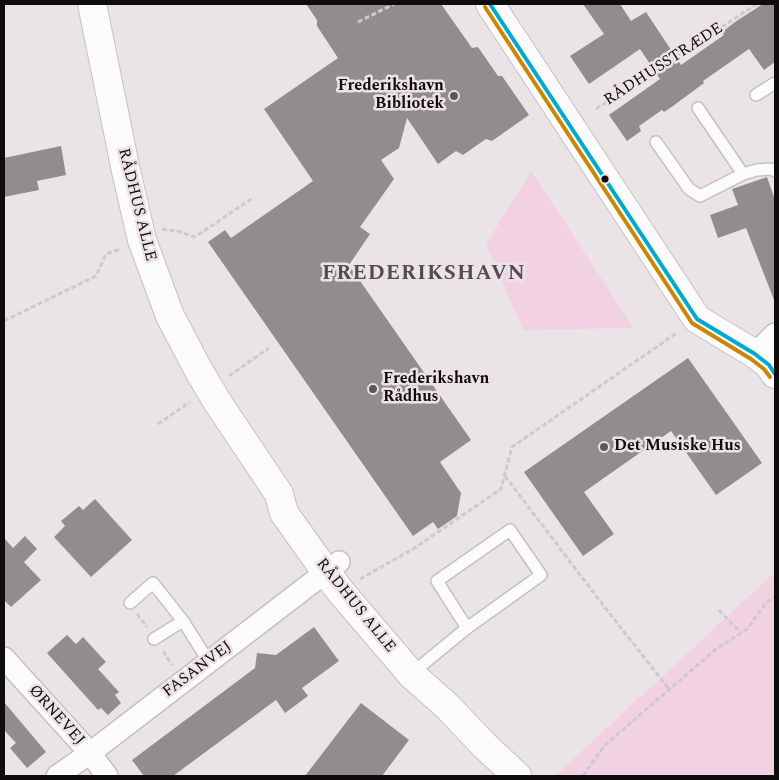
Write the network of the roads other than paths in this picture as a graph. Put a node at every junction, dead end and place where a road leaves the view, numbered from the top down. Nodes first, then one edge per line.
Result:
1 (92, 4) edge
2 (490, 4) edge
3 (775, 83) edge
4 (756, 95) dead end
5 (698, 108) dead end
6 (656, 142) dead end
7 (775, 171) edge
8 (743, 174) junction
9 (775, 334) edge
10 (755, 354) junction
11 (775, 374) edge
12 (339, 572) junction
13 (130, 603) dead end
14 (183, 621) junction
15 (467, 628) junction
16 (154, 639) dead end
17 (4, 658) edge
18 (209, 662) junction
19 (416, 669) junction
20 (90, 753) junction
21 (57, 776) edge
22 (107, 776) edge
23 (517, 776) edge

1 - 12 street, RÅDHUS ALLE
2 - 10 street
3 - 4 lane
5 - 8 lane
6 - 8 lane
7 - 8 lane
9 - 10 street
10 - 11 street
12 - 18 street, FASANVEJ
12 - 19 street, RÅDHUS ALLE
13 - 14 lane
14 - 16 lane
14 - 18 lane
15 - 15 lane
15 - 19 lane
17 - 20 street, ØRNEVEJ
18 - 20 street, FASANVEJ
19 - 23 street, RÅDHUS ALLE
20 - 21 street, FASANVEJ
20 - 22 street, ØRNEVEJ

